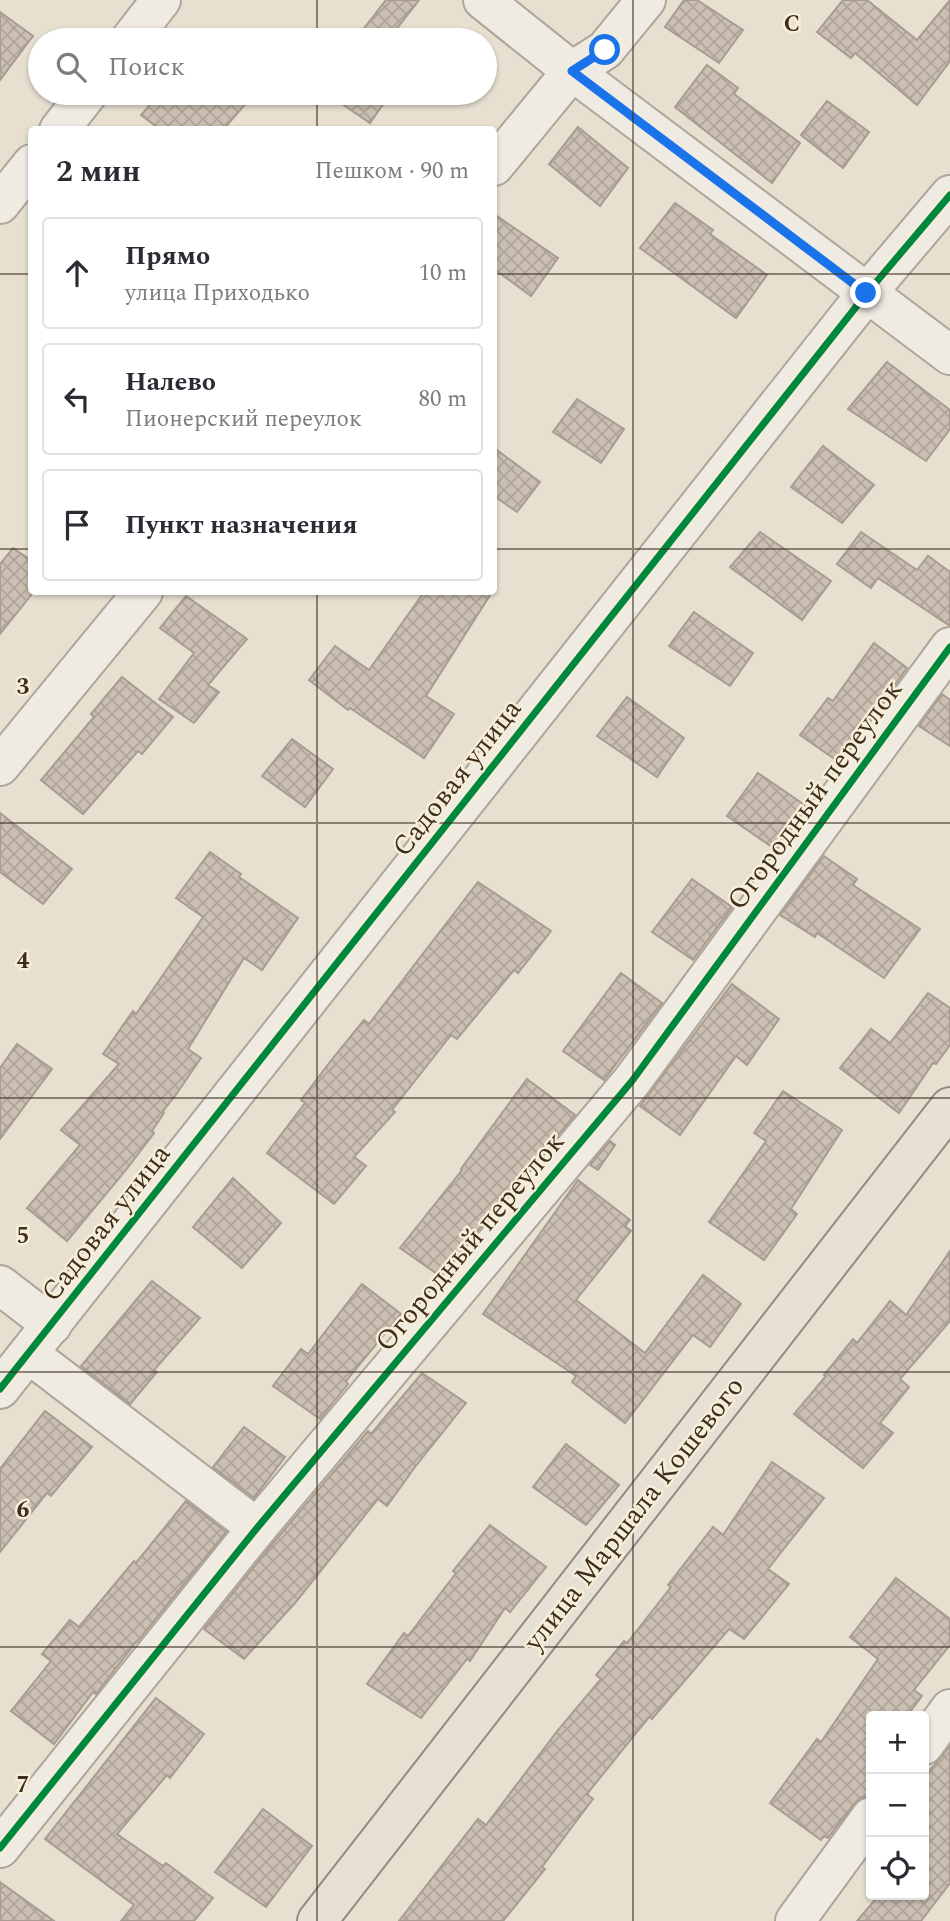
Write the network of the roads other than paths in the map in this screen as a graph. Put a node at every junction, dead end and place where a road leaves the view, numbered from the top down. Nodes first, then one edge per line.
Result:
1 (162, 0) edge
2 (483, 0) edge
3 (646, 0) edge
4 (140, 28) edge
5 (572, 71) junction
6 (79, 105) edge
7 (62, 126) edge
8 (497, 162) edge
9 (28, 169) edge
10 (950, 195) edge
11 (0, 204) edge
12 (866, 293) junction
13 (950, 355) edge
14 (142, 595) edge
15 (950, 647) edge
16 (0, 766) edge
17 (950, 1107) edge
18 (0, 1285) edge
19 (40, 1340) junction
20 (0, 1389) edge
21 (257, 1528) junction
22 (950, 1709) edge
23 (929, 1738) edge
24 (866, 1823) edge
25 (0, 1848) edge
26 (317, 1921) edge
27 (795, 1921) edge

1 - 4 street
2 - 5 street
3 - 5 street
5 - 8 street
5 - 12 street
6 - 7 street
9 - 11 street
10 - 12 street, Садовая улица
12 - 13 street
12 - 19 street, Садовая улица
14 - 16 street
15 - 21 street, Огородный переулок
17 - 26 main road, улица Маршала Кошевого
18 - 19 street
19 - 20 street, Садовая улица
19 - 21 street
21 - 25 street, Огородный переулок
22 - 23 street
24 - 27 street

